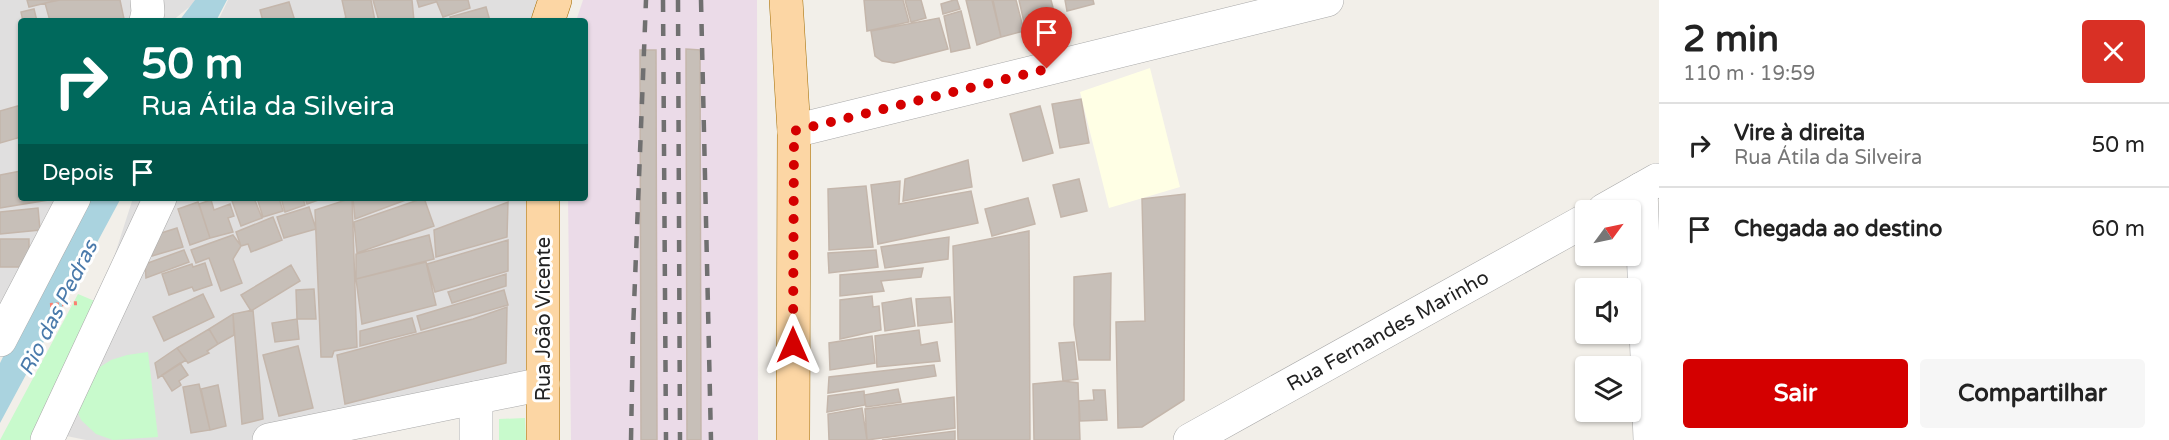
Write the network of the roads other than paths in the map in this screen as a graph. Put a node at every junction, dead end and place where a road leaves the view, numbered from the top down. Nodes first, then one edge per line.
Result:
1 (147, 0) edge
2 (555, 0) edge
3 (786, 0) edge
4 (1327, 0) edge
5 (147, 18) edge
6 (550, 18) edge
7 (794, 131) junction
8 (1650, 184) edge
9 (1622, 200) edge
10 (73, 201) edge
11 (159, 201) edge
12 (543, 201) edge
13 (1575, 226) edge
14 (24, 300) edge
15 (0, 340) edge
16 (543, 384) junction
17 (476, 398) junction
18 (55, 438) edge
19 (268, 440) edge
20 (476, 440) edge
21 (543, 440) edge
22 (793, 440) edge
23 (1190, 440) edge
24 (1650, 440) edge

1 - 5 street
2 - 6 main road
3 - 7 main road
4 - 7 street
7 - 22 main road
8 - 9 street
8 - 24 street
10 - 14 street
11 - 18 street
12 - 16 main road, Rua João Vicente
13 - 23 street, Rua Fernandes Marinho
14 - 15 street
16 - 17 street
16 - 21 main road, Rua João Vicente
17 - 19 street
17 - 20 street

